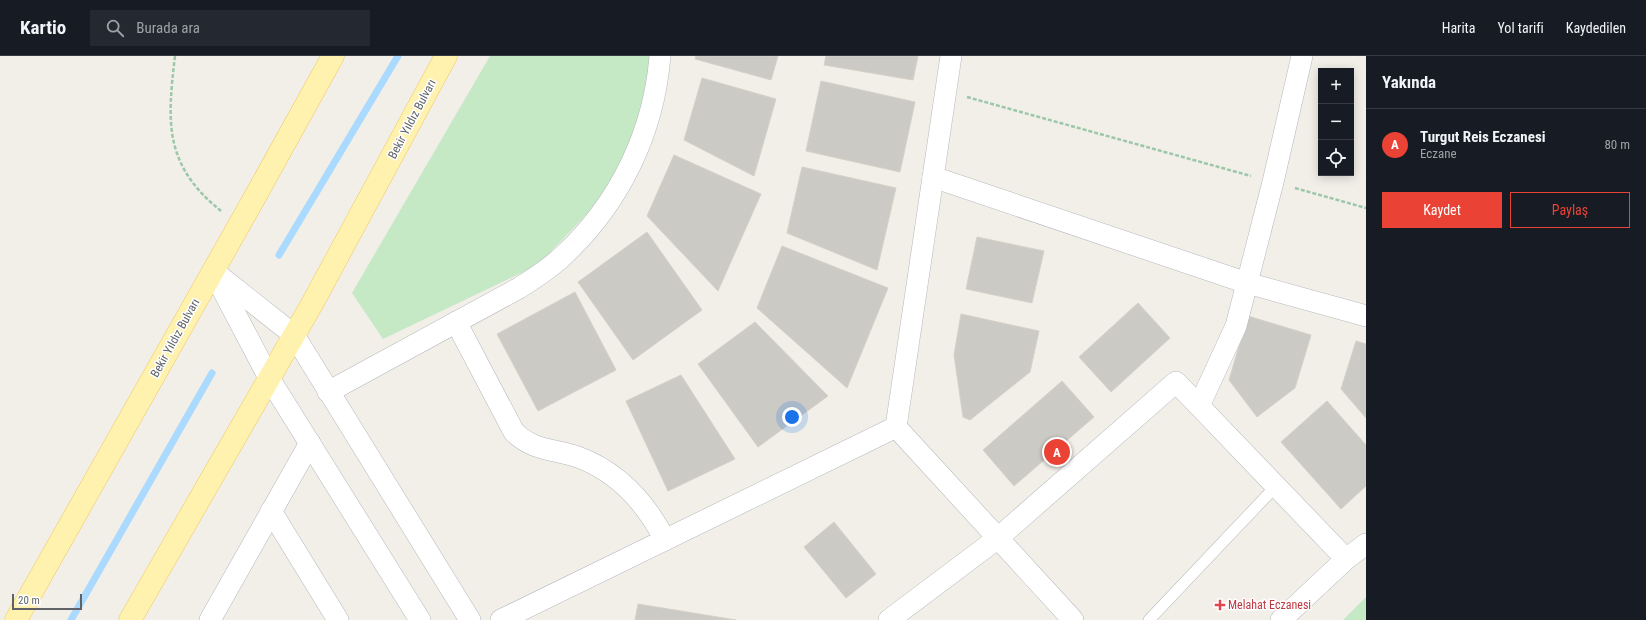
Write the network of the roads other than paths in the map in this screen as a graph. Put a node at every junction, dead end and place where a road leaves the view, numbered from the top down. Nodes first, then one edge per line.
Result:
1 (333, 56) edge
2 (446, 56) edge
3 (660, 56) edge
4 (951, 56) edge
5 (1302, 56) edge
6 (933, 178) junction
7 (213, 271) junction
8 (1247, 283) junction
9 (1366, 316) edge
10 (456, 322) junction
11 (294, 336) junction
12 (269, 378) junction
13 (328, 392) junction
14 (1199, 406) junction
15 (896, 427) junction
16 (310, 444) junction
17 (1276, 486) junction
18 (271, 511) junction
19 (998, 538) junction
20 (665, 540) junction
21 (1366, 544) edge
22 (1346, 559) junction
23 (16, 620) edge
24 (130, 620) edge
25 (210, 620) edge
26 (338, 620) edge
27 (420, 620) edge
28 (470, 620) edge
29 (501, 620) edge
30 (889, 620) edge
31 (1073, 620) edge
32 (1149, 620) edge
33 (1281, 620) edge

1 - 7 main road, Bekir Yıldız Bulvarı
2 - 11 main road, Bekir Yıldız Bulvarı
3 - 10 street
4 - 6 street
5 - 8 street
6 - 8 street
6 - 15 street
7 - 11 street
7 - 12 street
7 - 23 main road, Bekir Yıldız Bulvarı
8 - 9 street
8 - 14 street
10 - 13 street
10 - 20 street
11 - 12 main road, Bekir Yıldız Bulvarı
11 - 13 street
12 - 16 street
12 - 24 main road, Bekir Yıldız Bulvarı
13 - 28 street
14 - 17 street
14 - 19 street
15 - 19 street
15 - 20 street
16 - 18 street
16 - 27 street
17 - 22 street
17 - 32 lane
18 - 25 street
18 - 26 street
19 - 30 street
19 - 31 street
20 - 29 street
21 - 22 street
22 - 33 street

